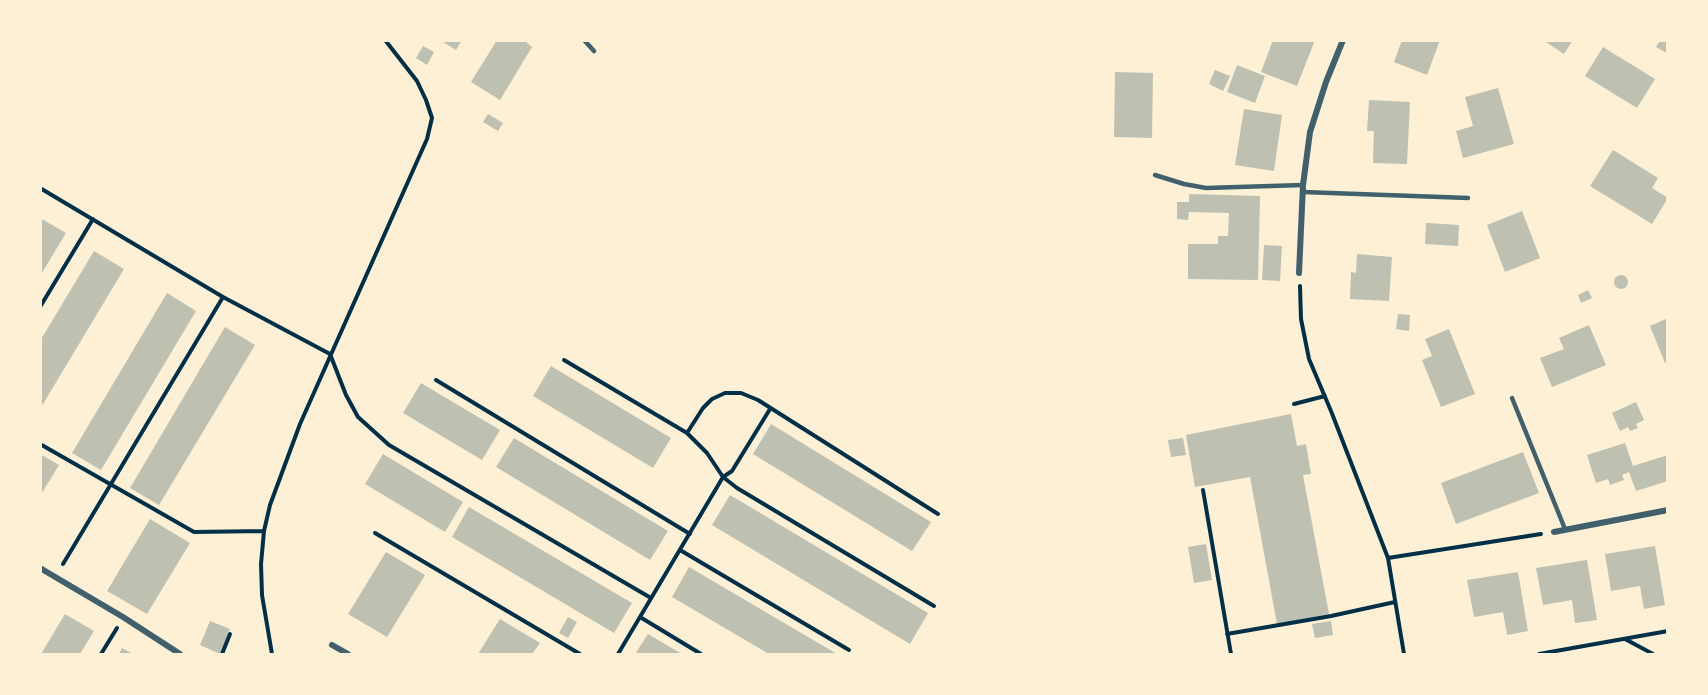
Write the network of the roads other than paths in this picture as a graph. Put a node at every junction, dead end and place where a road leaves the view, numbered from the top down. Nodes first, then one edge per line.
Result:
1 (584, 40) edge
2 (1343, 40) edge
3 (594, 51) dead end
4 (1155, 175) dead end
5 (1303, 188) junction
6 (1468, 198) dead end
7 (1299, 273) road end
8 (1512, 398) dead end
9 (1668, 510) edge
10 (1565, 529) junction
11 (1554, 532) road end
12 (40, 568) edge
13 (332, 645) dead end
14 (180, 654) edge
15 (348, 654) edge

1 - 3 lane
2 - 5 street
4 - 5 lane
5 - 6 lane
5 - 7 street
8 - 10 lane
9 - 10 street
10 - 11 street
12 - 14 street
13 - 15 street

